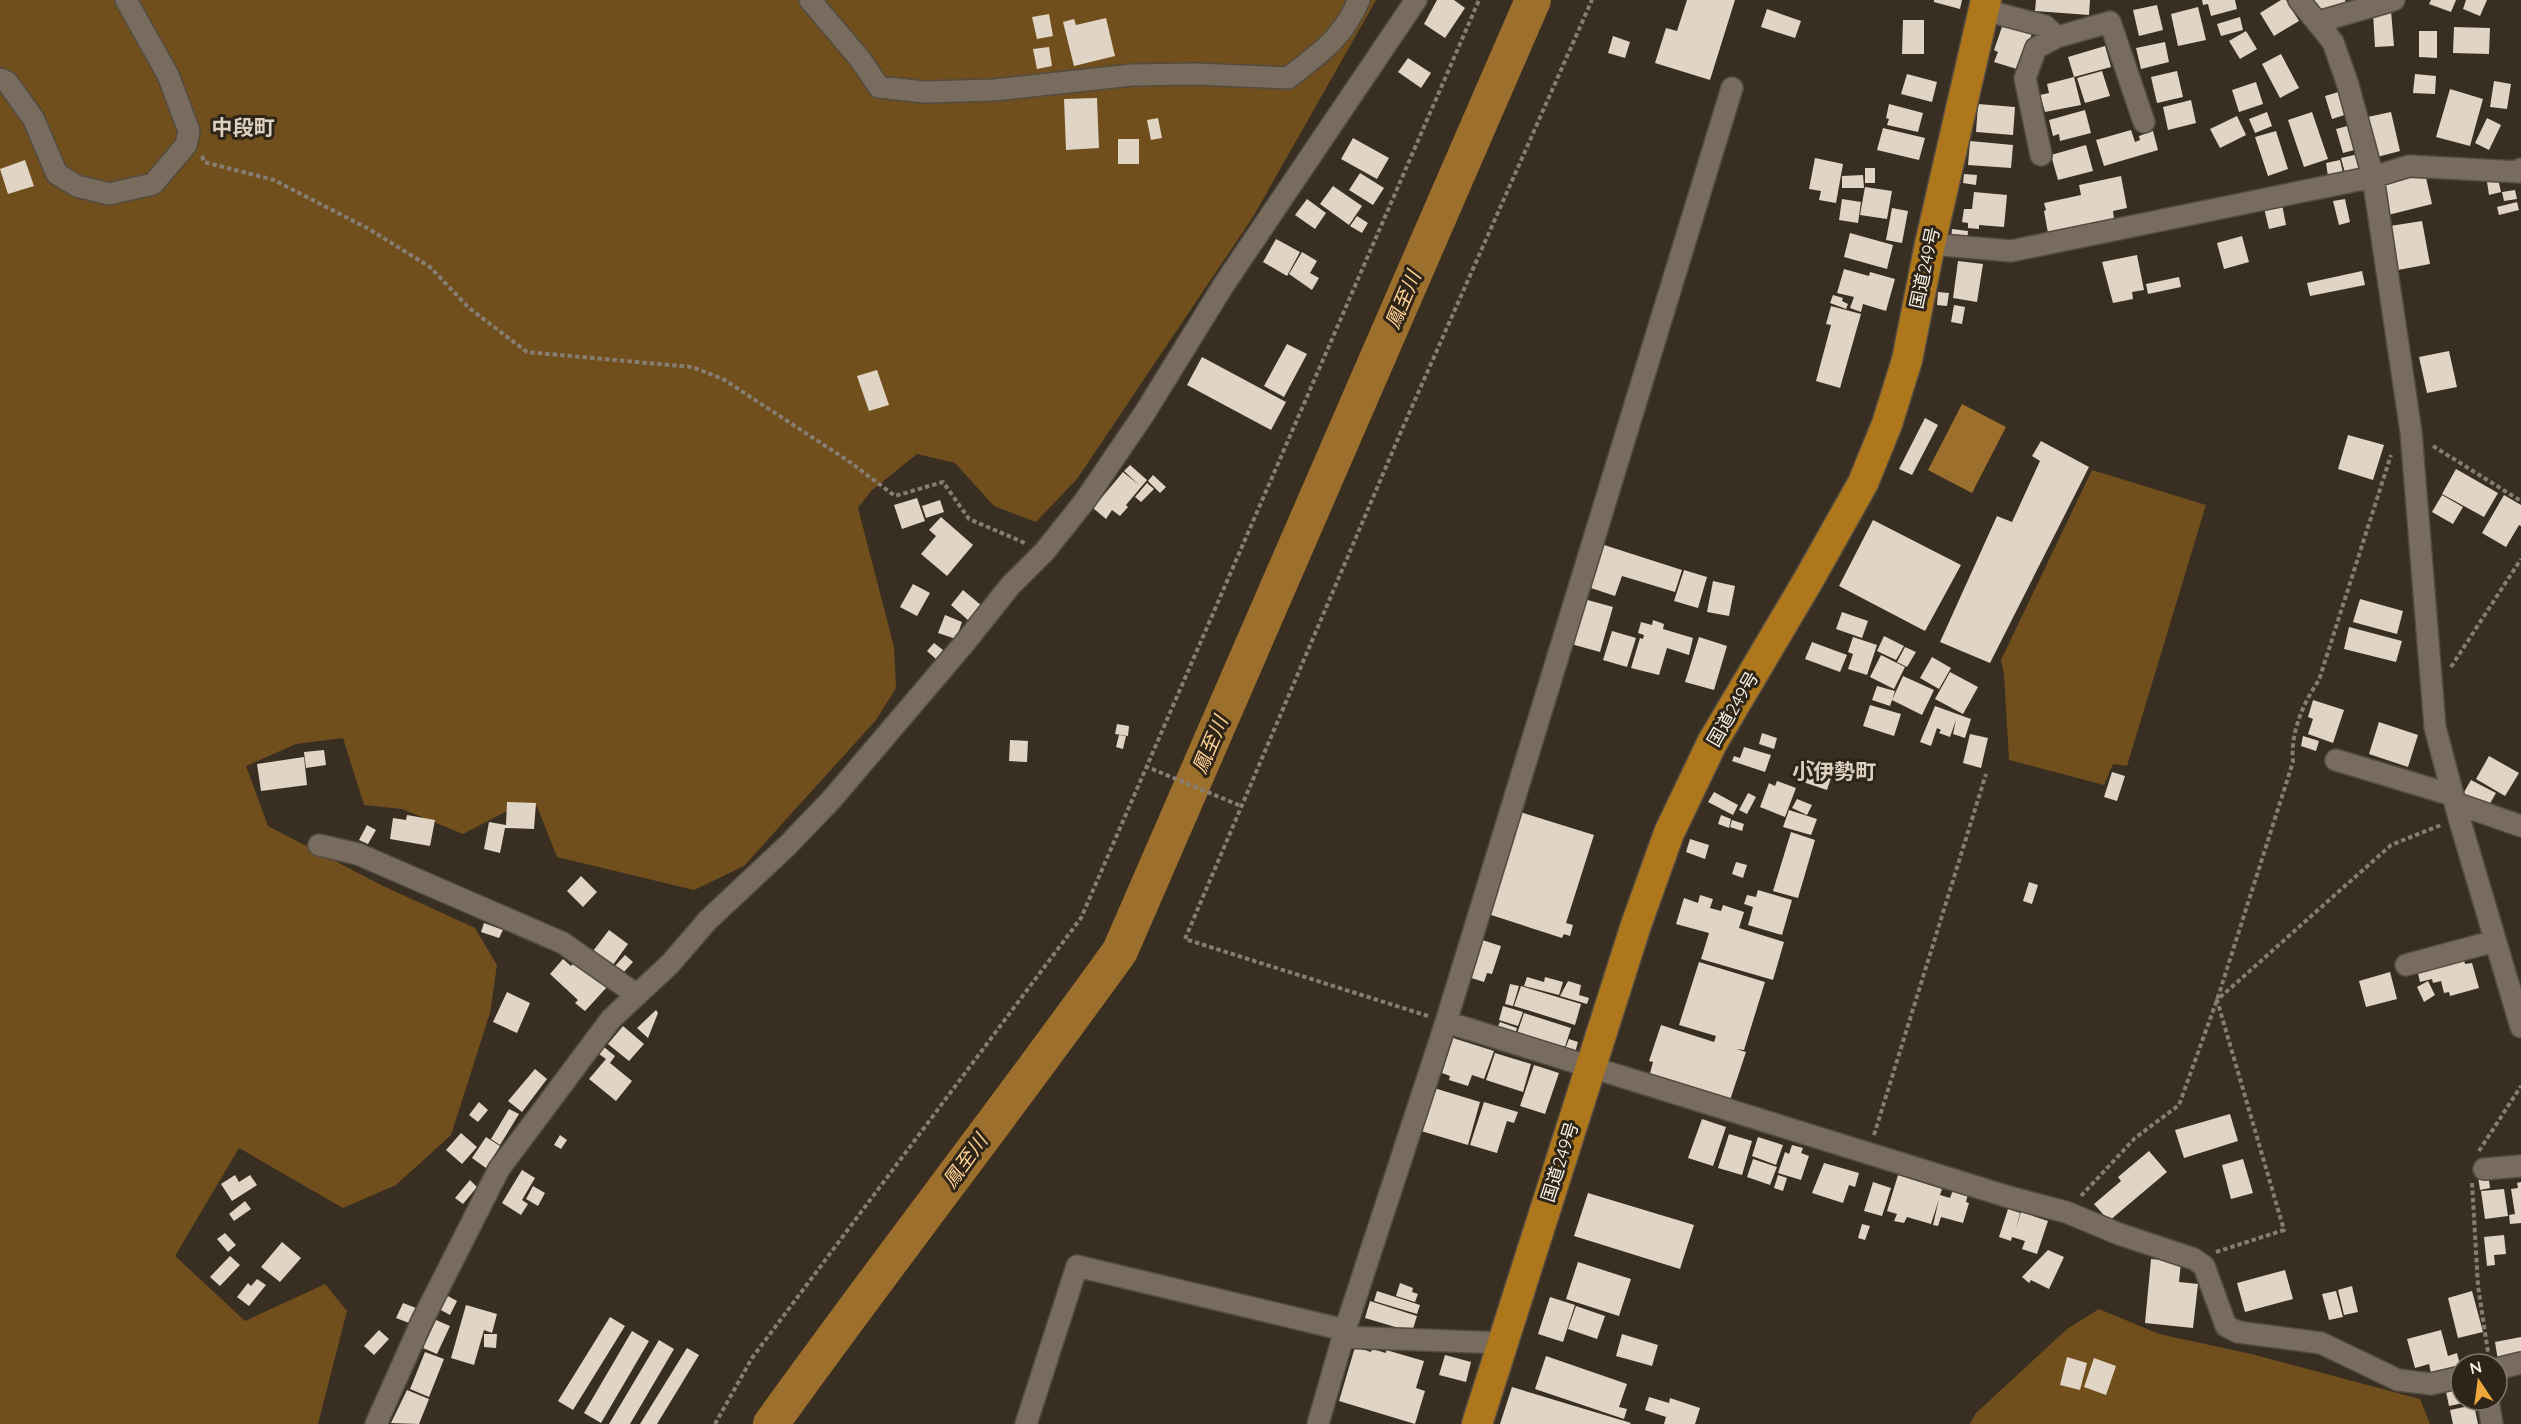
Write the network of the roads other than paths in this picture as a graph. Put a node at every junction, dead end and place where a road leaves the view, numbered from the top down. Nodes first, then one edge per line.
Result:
1 (126, 0) edge
2 (810, 0) edge
3 (1359, 0) edge
4 (1416, 0) edge
5 (2299, 0) edge
6 (2394, 0) edge
7 (1985, 5) edge
8 (2318, 22) junction
9 (2057, 37) junction
10 (0, 79) edge
11 (1732, 88) dead end
12 (2144, 122) dead end
13 (2041, 155) dead end
14 (2521, 169) edge
15 (2373, 177) junction
16 (1930, 244) junction
17 (2336, 760) dead end
18 (2455, 805) junction
19 (2521, 826) edge
20 (319, 845) dead end
21 (2495, 940) junction
22 (2406, 965) dead end
23 (637, 995) junction
24 (1446, 1022) junction
25 (2521, 1027) edge
26 (1590, 1066) junction
27 (2478, 1164) road end
28 (2521, 1166) edge
29 (1344, 1333) junction
30 (1503, 1343) junction
31 (2449, 1380) edge
32 (376, 1424) edge
33 (1026, 1424) edge
34 (1318, 1424) edge
35 (1477, 1424) edge

1 - 10 street
2 - 3 street
4 - 23 street
5 - 8 street
6 - 8 street
7 - 9 street
7 - 16 highway, 国道249号
8 - 15 street
9 - 12 street
9 - 13 street
11 - 24 street
14 - 15 street
15 - 16 street
15 - 18 street
16 - 26 highway, 国道249号
17 - 18 street
18 - 19 street
18 - 21 street
20 - 23 street
21 - 22 street
21 - 25 street
23 - 32 street
24 - 26 street
24 - 29 street
26 - 30 highway, 国道249号
26 - 31 street
27 - 28 street
29 - 30 street
29 - 33 street
29 - 34 street
30 - 35 highway, 国道249号

